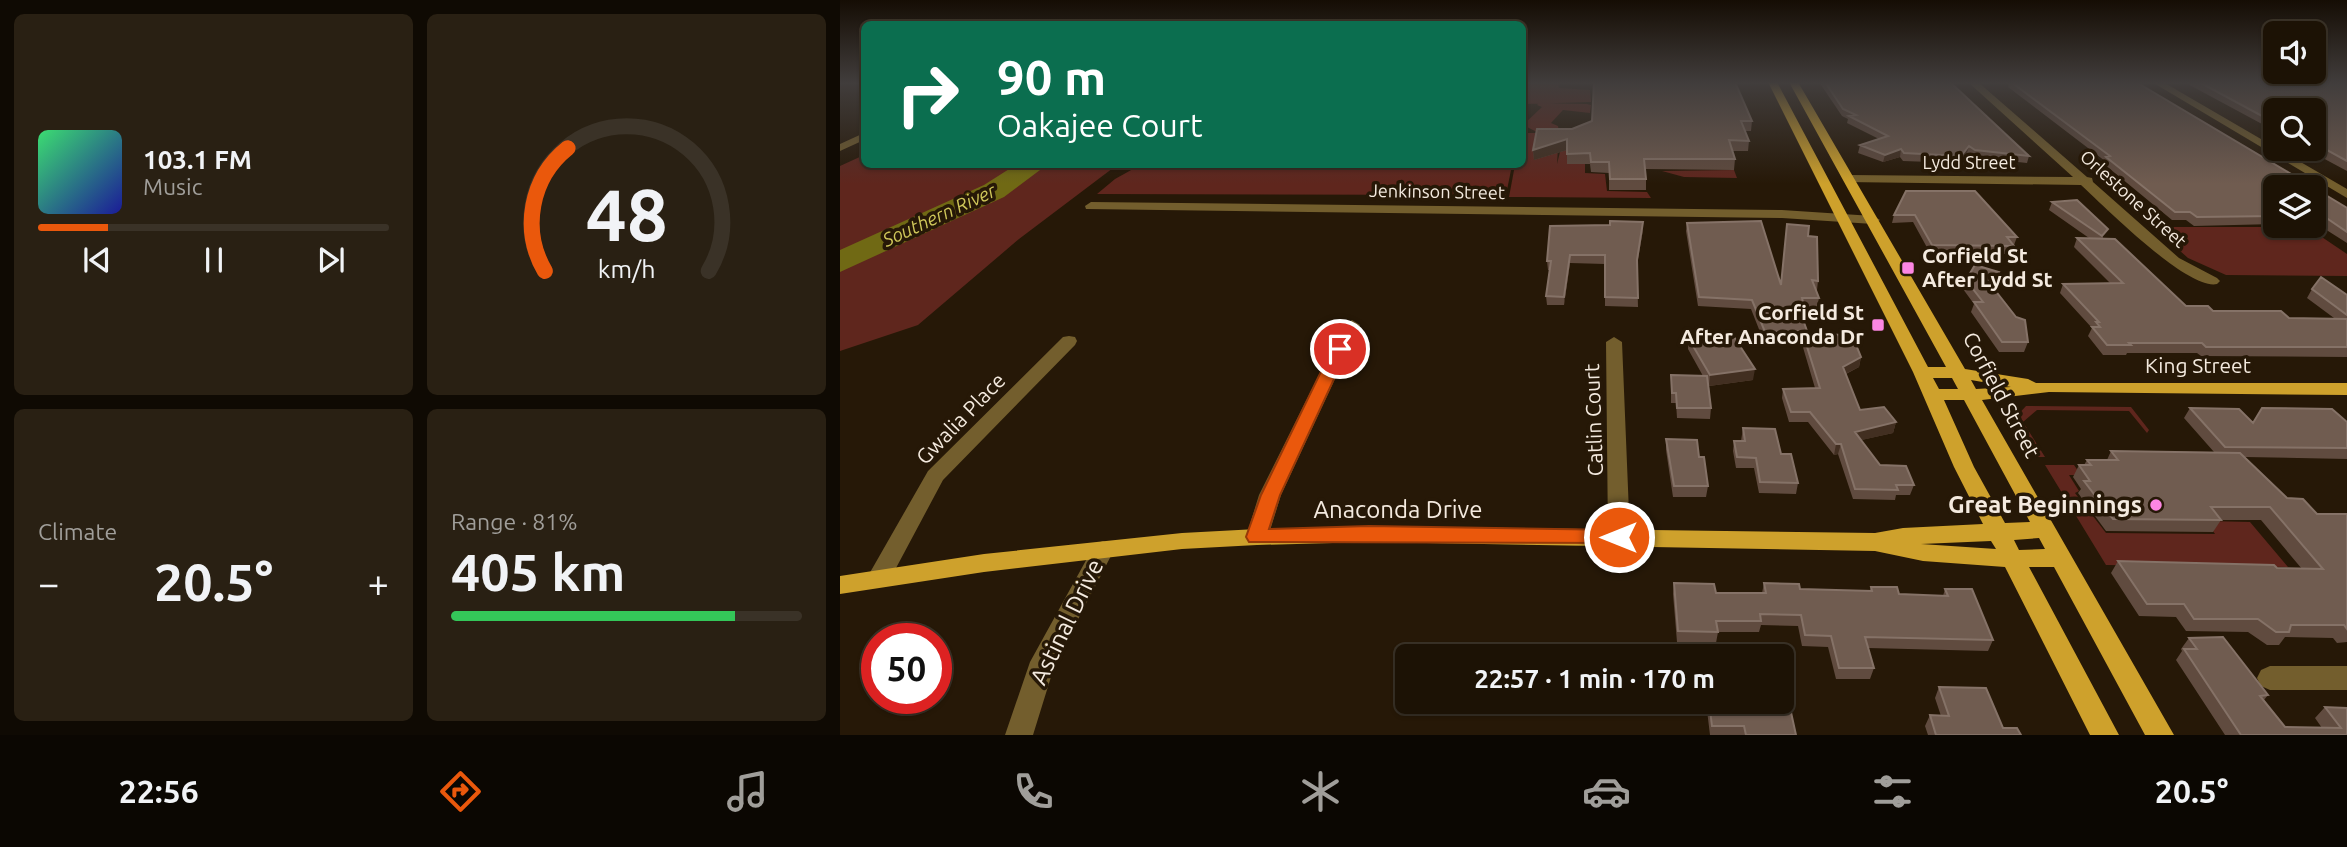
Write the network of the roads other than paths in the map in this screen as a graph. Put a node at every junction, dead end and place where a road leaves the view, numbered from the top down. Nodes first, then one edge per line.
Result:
1 (1789, 116) edge
2 (1813, 116) edge
3 (2013, 116) edge
4 (2215, 116) edge
5 (840, 133) edge
6 (861, 134) edge
7 (861, 136) edge
8 (840, 148) edge
9 (1850, 179) junction
10 (2088, 181) junction
11 (2347, 194) edge
12 (1091, 206) dead end
13 (1839, 214) junction
14 (1870, 214) junction
15 (2212, 281) dead end
16 (1352, 325) dead end
17 (1069, 341) dead end
18 (1614, 342) dead end
19 (1922, 372) junction
20 (1959, 373) junction
21 (2049, 387) junction
22 (2347, 389) edge
23 (1933, 394) junction
24 (1973, 396) junction
25 (2000, 530) junction
26 (2043, 530) junction
27 (1257, 537) junction
28 (1619, 537) junction
29 (1875, 542) junction
30 (1102, 550) junction
31 (2060, 558) junction
32 (2015, 559) junction
33 (880, 576) junction
34 (840, 584) edge
35 (2270, 678) dead end
36 (2347, 678) edge
37 (1020, 735) edge
38 (2105, 735) edge
39 (2160, 735) edge

1 - 13 main road
2 - 9 main road, Corfield Street
3 - 10 street, Orlestone Street
4 - 11 street
5 - 6 street
7 - 8 street
9 - 10 street, Lydd Street
9 - 14 main road, Corfield Street
10 - 15 street, Orlestone Street
12 - 13 street, Jenkinson Street
13 - 14 street, Jenkinson Street
13 - 19 main road
14 - 20 main road, Corfield Street
16 - 27 street
17 - 33 street, Gwalia Place
18 - 28 street, Catlin Court
19 - 20 main road, King Street
19 - 23 main road
20 - 21 main road, King Street
20 - 24 main road, Corfield Street
21 - 22 main road, King Street
21 - 24 main road, King Street
23 - 24 main road, King Street
23 - 25 main road
24 - 26 main road, Corfield Street
25 - 26 main road, Anaconda Drive
25 - 29 main road, Anaconda Drive
25 - 32 main road
26 - 31 main road, Corfield Street
27 - 28 main road, Anaconda Drive
27 - 30 main road, Anaconda Drive
28 - 29 main road, Anaconda Drive
29 - 32 main road, Anaconda Drive
30 - 33 main road, Anaconda Drive
30 - 37 street, Astinal Drive
31 - 32 main road, Anaconda Drive
31 - 39 main road, Corfield Street
32 - 38 main road
33 - 34 main road, Anaconda Drive
35 - 36 street

